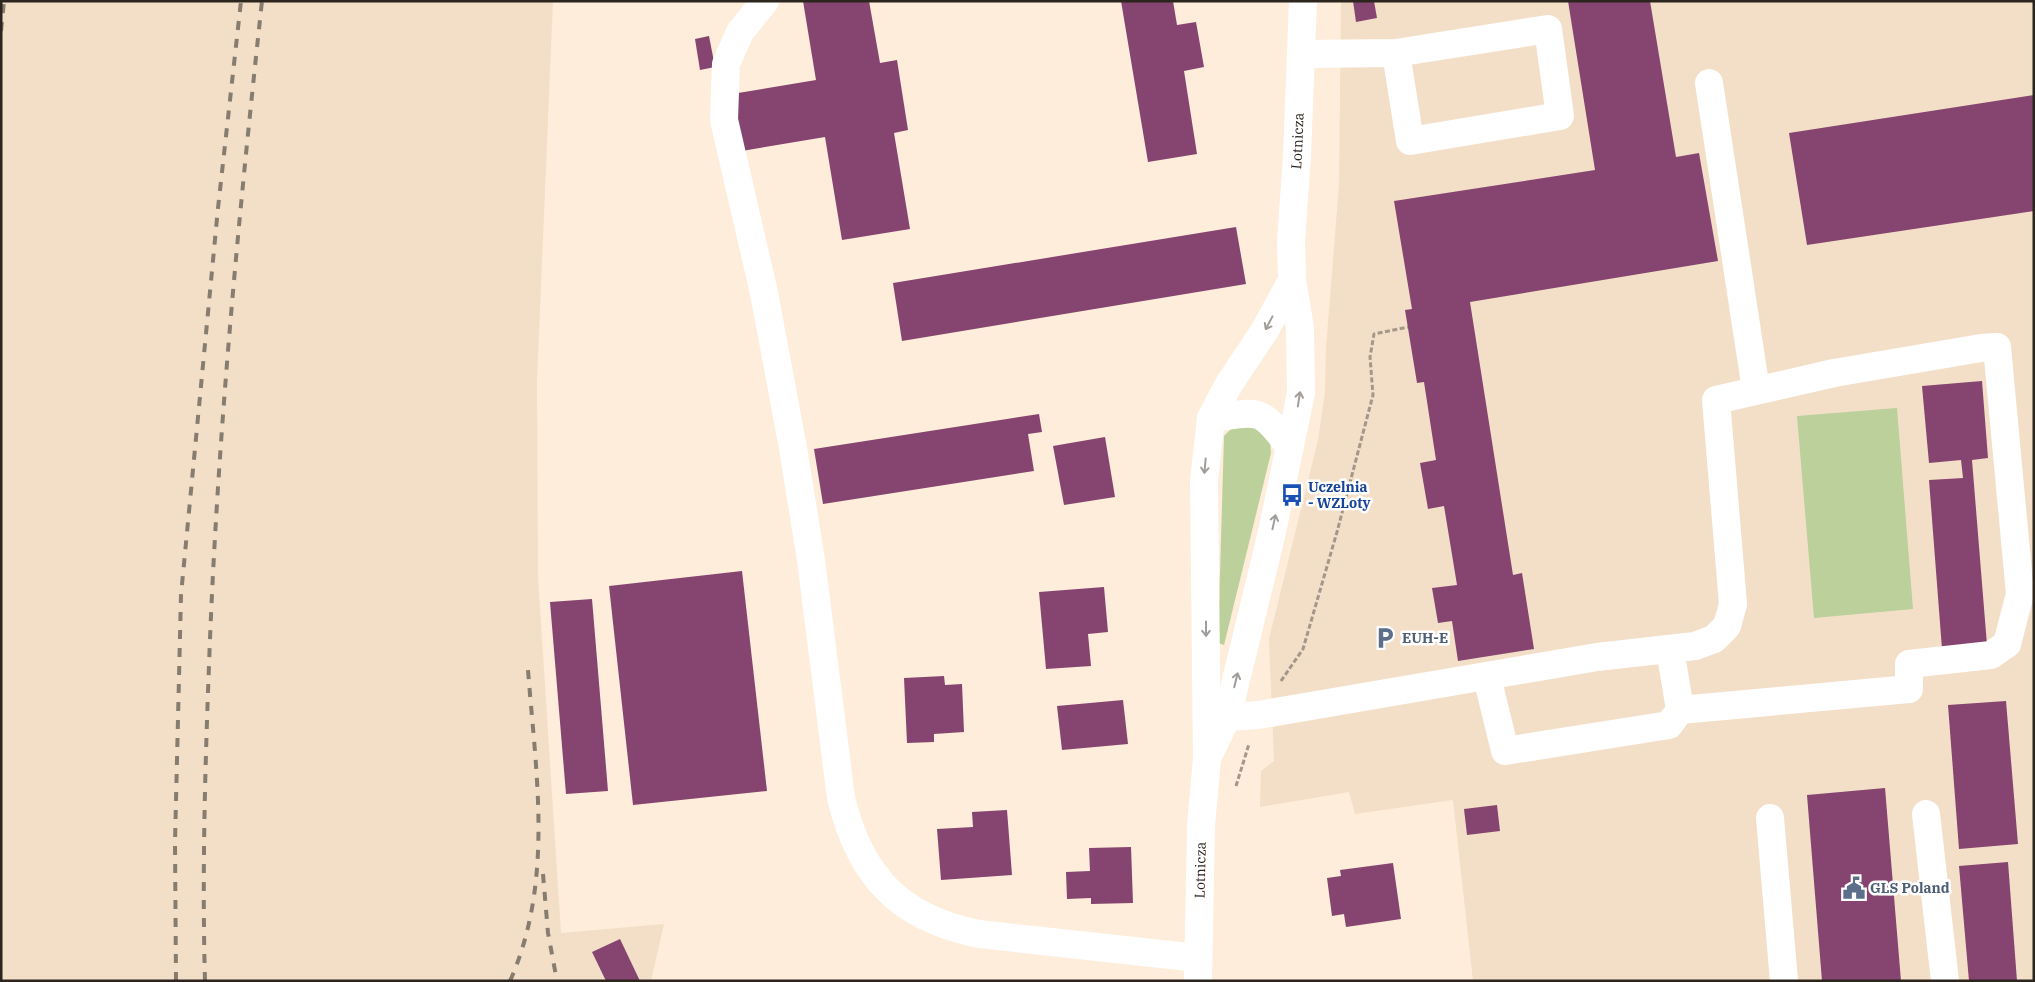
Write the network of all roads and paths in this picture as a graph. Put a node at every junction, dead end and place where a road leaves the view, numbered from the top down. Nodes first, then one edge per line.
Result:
1 (765, 1) edge
2 (1303, 1) edge
3 (1396, 53) junction
4 (1302, 54) junction
5 (1709, 82) dead end
6 (1292, 280) junction
7 (1408, 327) dead end
8 (1756, 390) junction
9 (1212, 418) junction
10 (1290, 447) junction
11 (1670, 648) junction
12 (1486, 676) junction
13 (1680, 710) junction
14 (1258, 715) junction
15 (1227, 717) junction
16 (1207, 758) junction
17 (1234, 794) dead end
18 (1926, 814) dead end
19 (1770, 818) dead end
20 (1198, 969) edge
21 (1784, 981) edge
22 (1944, 981) edge

1 - 20 street
2 - 4 street, Lotnicza
3 - 3 street
3 - 4 street
4 - 6 street, Lotnicza
5 - 8 street
6 -> 9 street, Lotnicza
10 -> 6 street, Lotnicza
7 - 14 path
8 - 11 street
8 - 13 street
9 - 10 street
9 -> 16 street, Lotnicza
15 -> 10 street, Lotnicza
11 - 12 street
11 - 13 street
12 - 13 street
12 - 14 street
14 - 15 street
14 - 17 path
15 - 16 street, Lotnicza
16 - 20 street, Lotnicza
18 - 22 street
19 - 21 street

